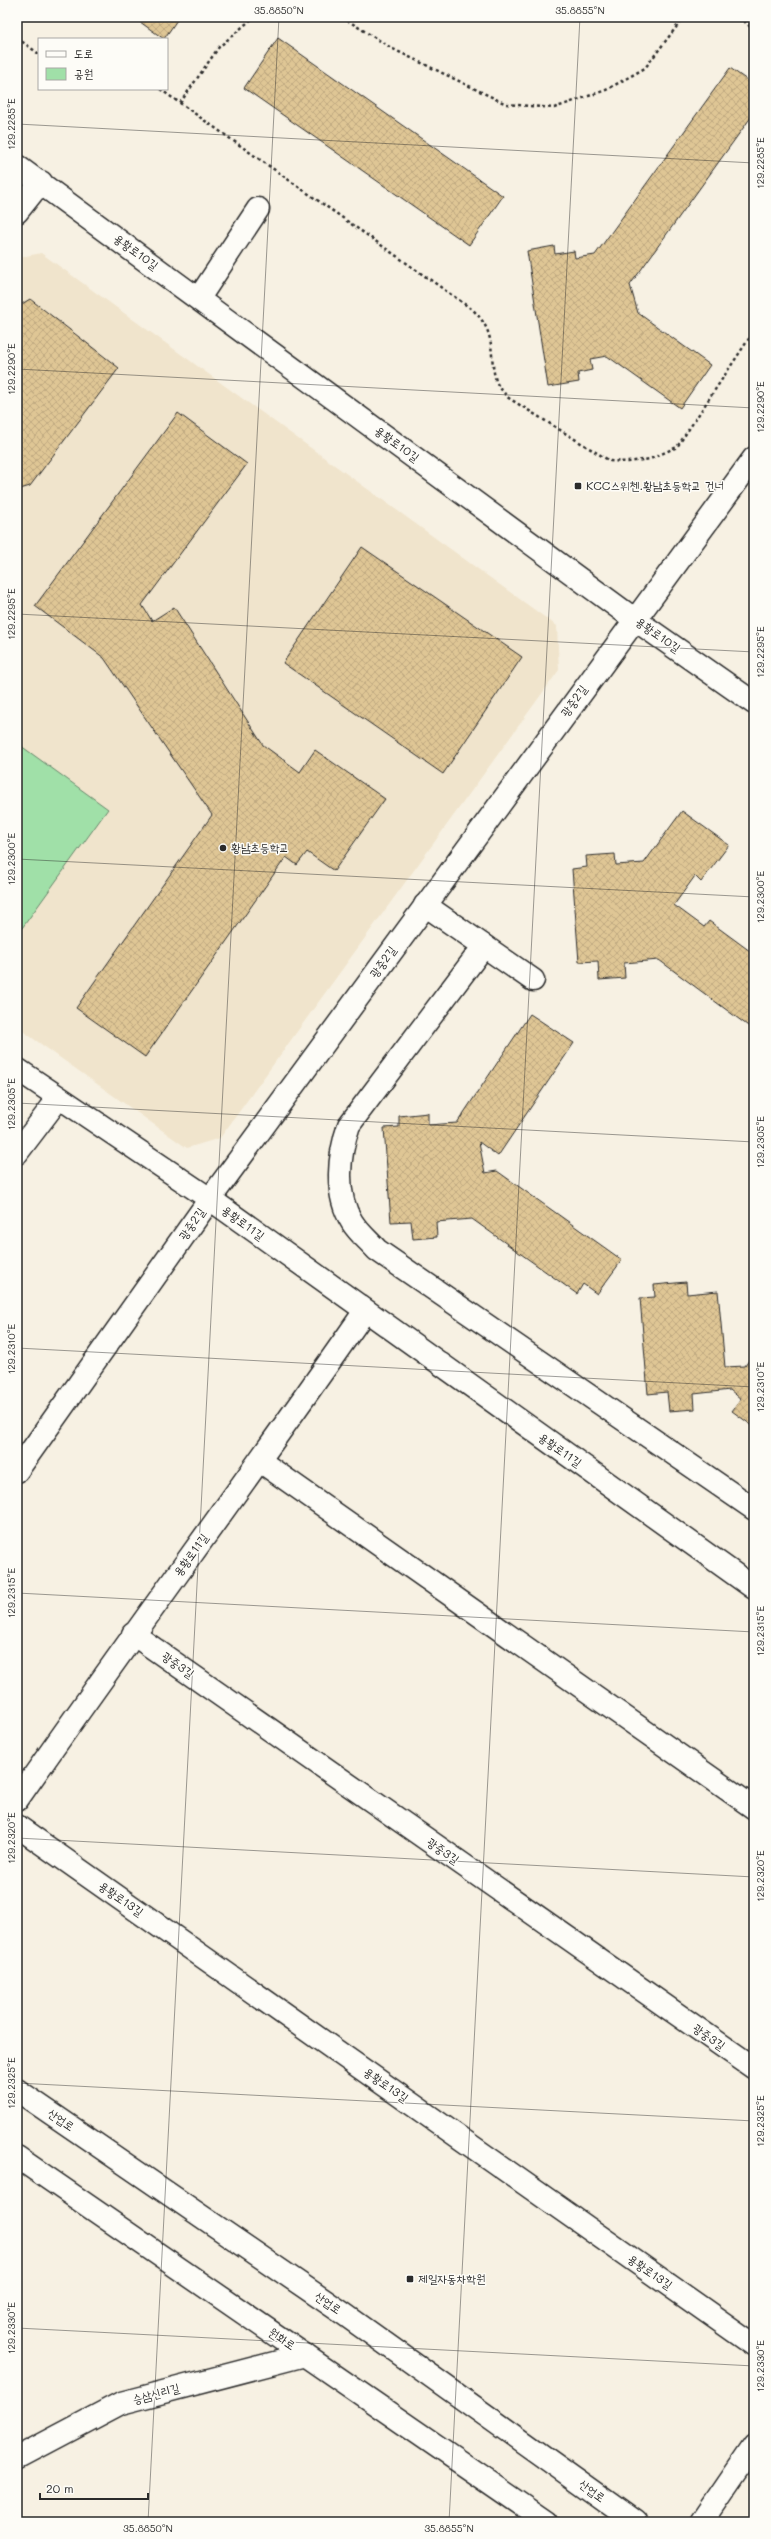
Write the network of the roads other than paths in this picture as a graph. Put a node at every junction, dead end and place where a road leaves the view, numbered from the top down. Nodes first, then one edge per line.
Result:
1 (17, 166) edge
2 (41, 182) junction
3 (258, 209) dead end
4 (17, 212) edge
5 (199, 298) junction
6 (754, 458) edge
7 (634, 619) junction
8 (754, 703) edge
9 (425, 905) junction
10 (484, 946) junction
11 (533, 980) dead end
12 (17, 1070) edge
13 (58, 1099) junction
14 (17, 1153) edge
15 (210, 1199) junction
16 (366, 1311) junction
17 (260, 1461) junction
18 (17, 1471) edge
19 (754, 1510) edge
20 (754, 1588) edge
21 (133, 1634) junction
22 (17, 1800) edge
23 (754, 1808) edge
24 (17, 1826) edge
25 (754, 2068) edge
26 (17, 2090) edge
27 (17, 2157) edge
28 (754, 2345) edge
29 (305, 2355) junction
30 (754, 2446) edge
31 (17, 2458) edge
32 (547, 2522) edge
33 (635, 2522) edge
34 (702, 2522) edge

1 - 2 street, 용황로10길
2 - 4 street
2 - 5 street, 용황로10길
3 - 5 street
5 - 7 street, 용황로10길
6 - 7 street, 광중2길
7 - 8 street, 용황로10길
7 - 9 street, 광중2길
9 - 10 street
9 - 15 street, 광중2길
10 - 11 street
10 - 19 street
12 - 13 street, 용황로11길
13 - 14 street
13 - 15 street, 용황로11길
15 - 16 street, 용황로11길
15 - 18 street, 광중2길
16 - 17 street, 용황로11길
16 - 20 street, 용황로11길
17 - 21 street, 용황로11길
17 - 23 street
21 - 22 street, 용황로11길
21 - 25 street, 광중3길
24 - 28 street, 용황로13길
26 - 33 street, 산업로
27 - 29 street, 원화로
29 - 31 street, 승삼신리길
29 - 32 street, 원화로
30 - 34 street

